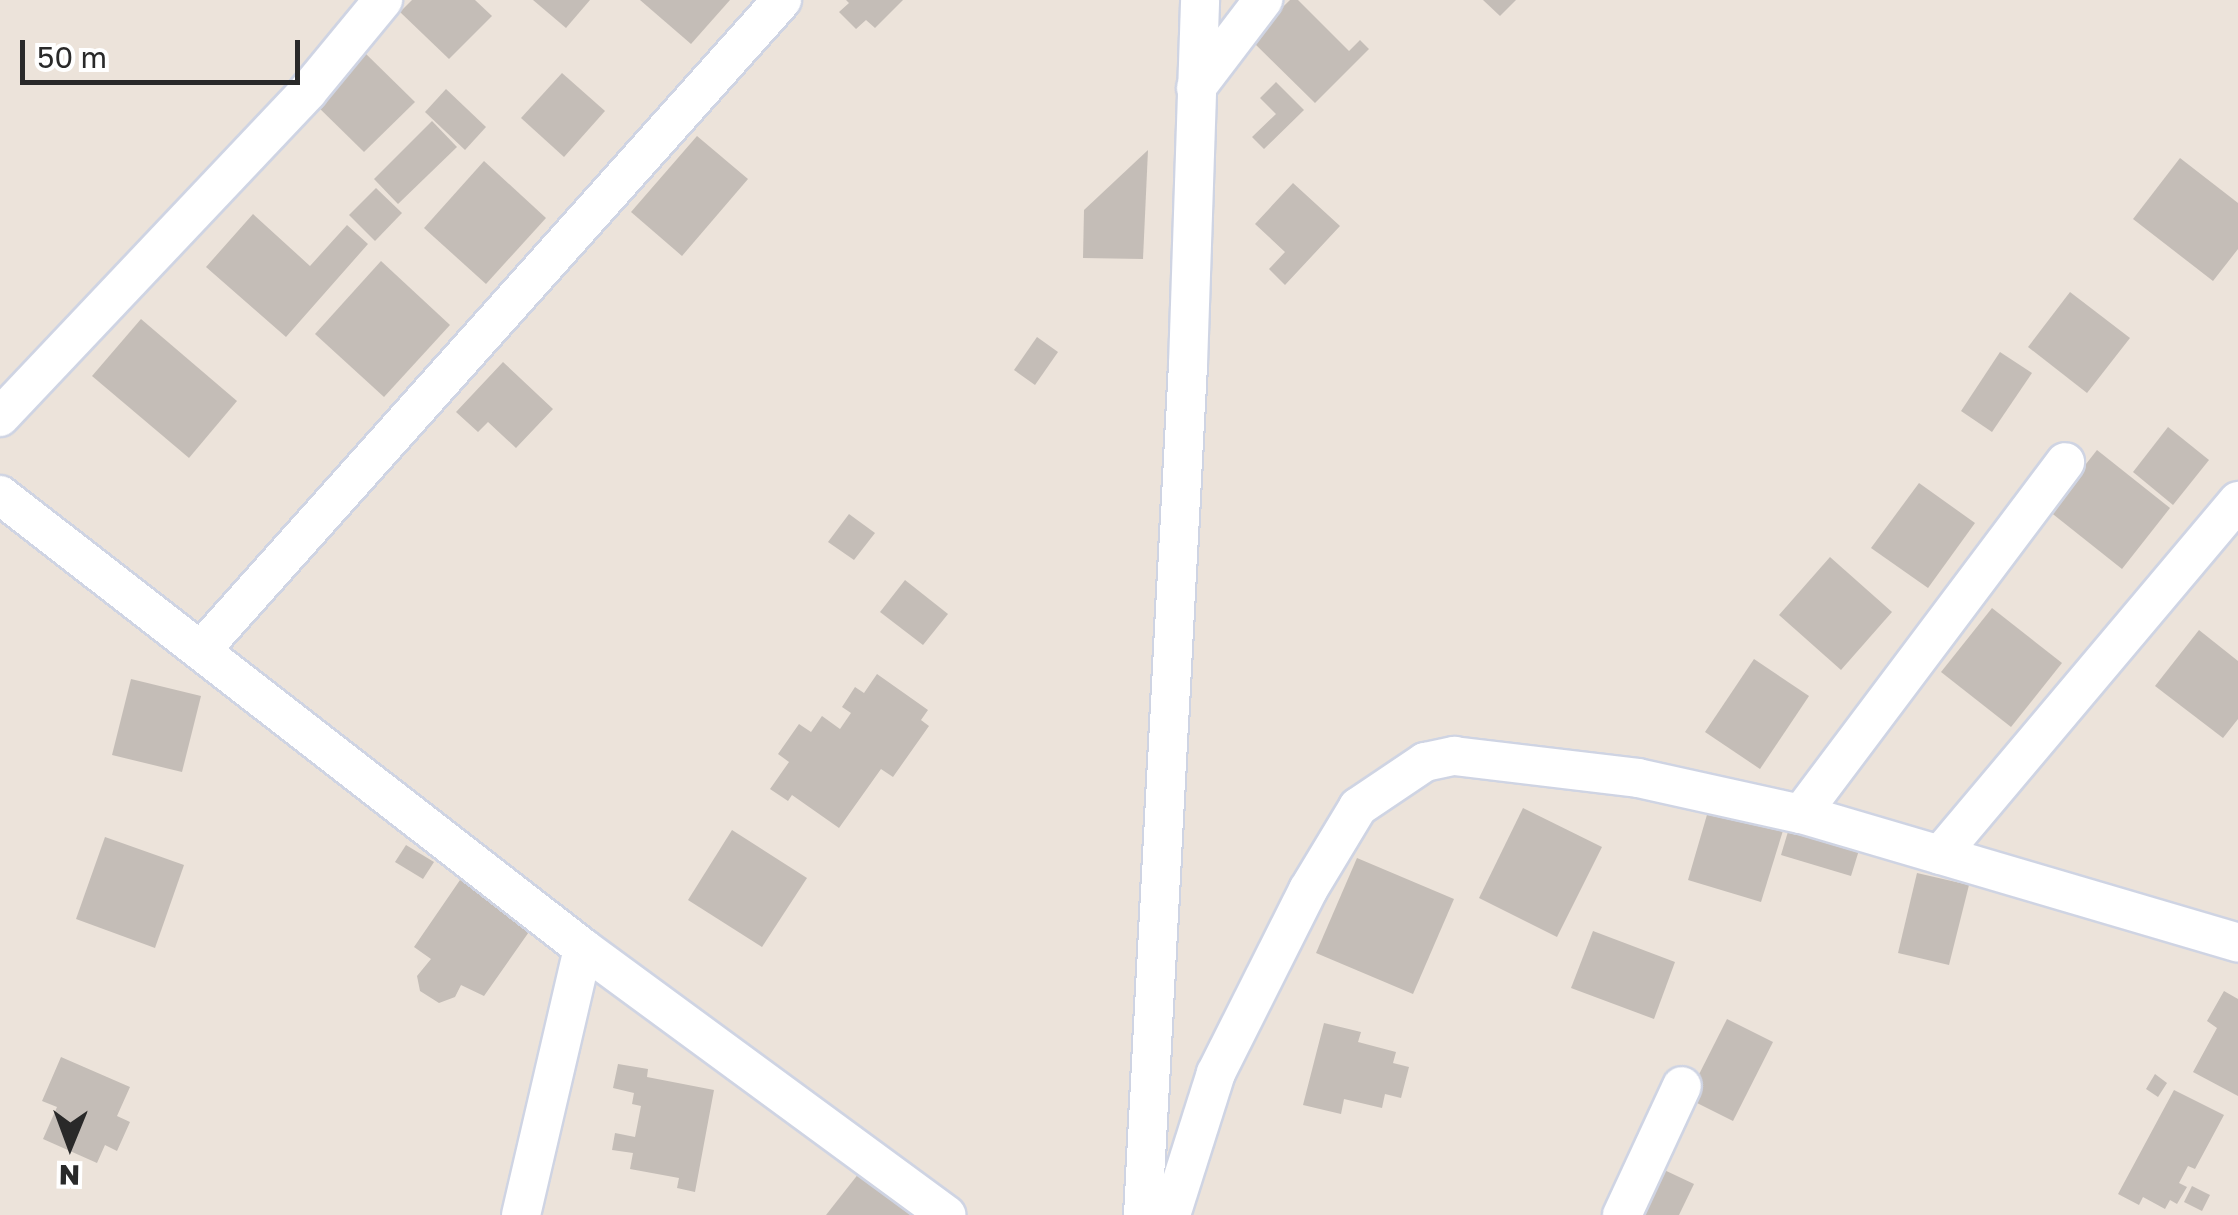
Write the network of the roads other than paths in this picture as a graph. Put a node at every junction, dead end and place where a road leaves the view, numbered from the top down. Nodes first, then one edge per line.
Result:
1 (384, 0) edge
2 (782, 0) edge
3 (1200, 0) edge
4 (1264, 0) edge
5 (1196, 88) junction
6 (0, 417) edge
7 (2065, 462) dead end
8 (0, 495) edge
9 (2238, 501) edge
10 (202, 648) junction
11 (1800, 814) junction
12 (1940, 855) junction
13 (2238, 943) edge
14 (583, 948) junction
15 (1682, 1086) dead end
16 (521, 1215) edge
17 (946, 1215) edge
18 (1143, 1215) edge
19 (1172, 1215) edge
20 (1622, 1215) edge

1 - 6 street
2 - 10 street
3 - 5 street
4 - 5 street
5 - 18 street
7 - 11 street
8 - 10 street
9 - 12 street
10 - 14 street
11 - 12 street
11 - 19 street
12 - 13 street
14 - 16 street
14 - 17 street
15 - 20 street

